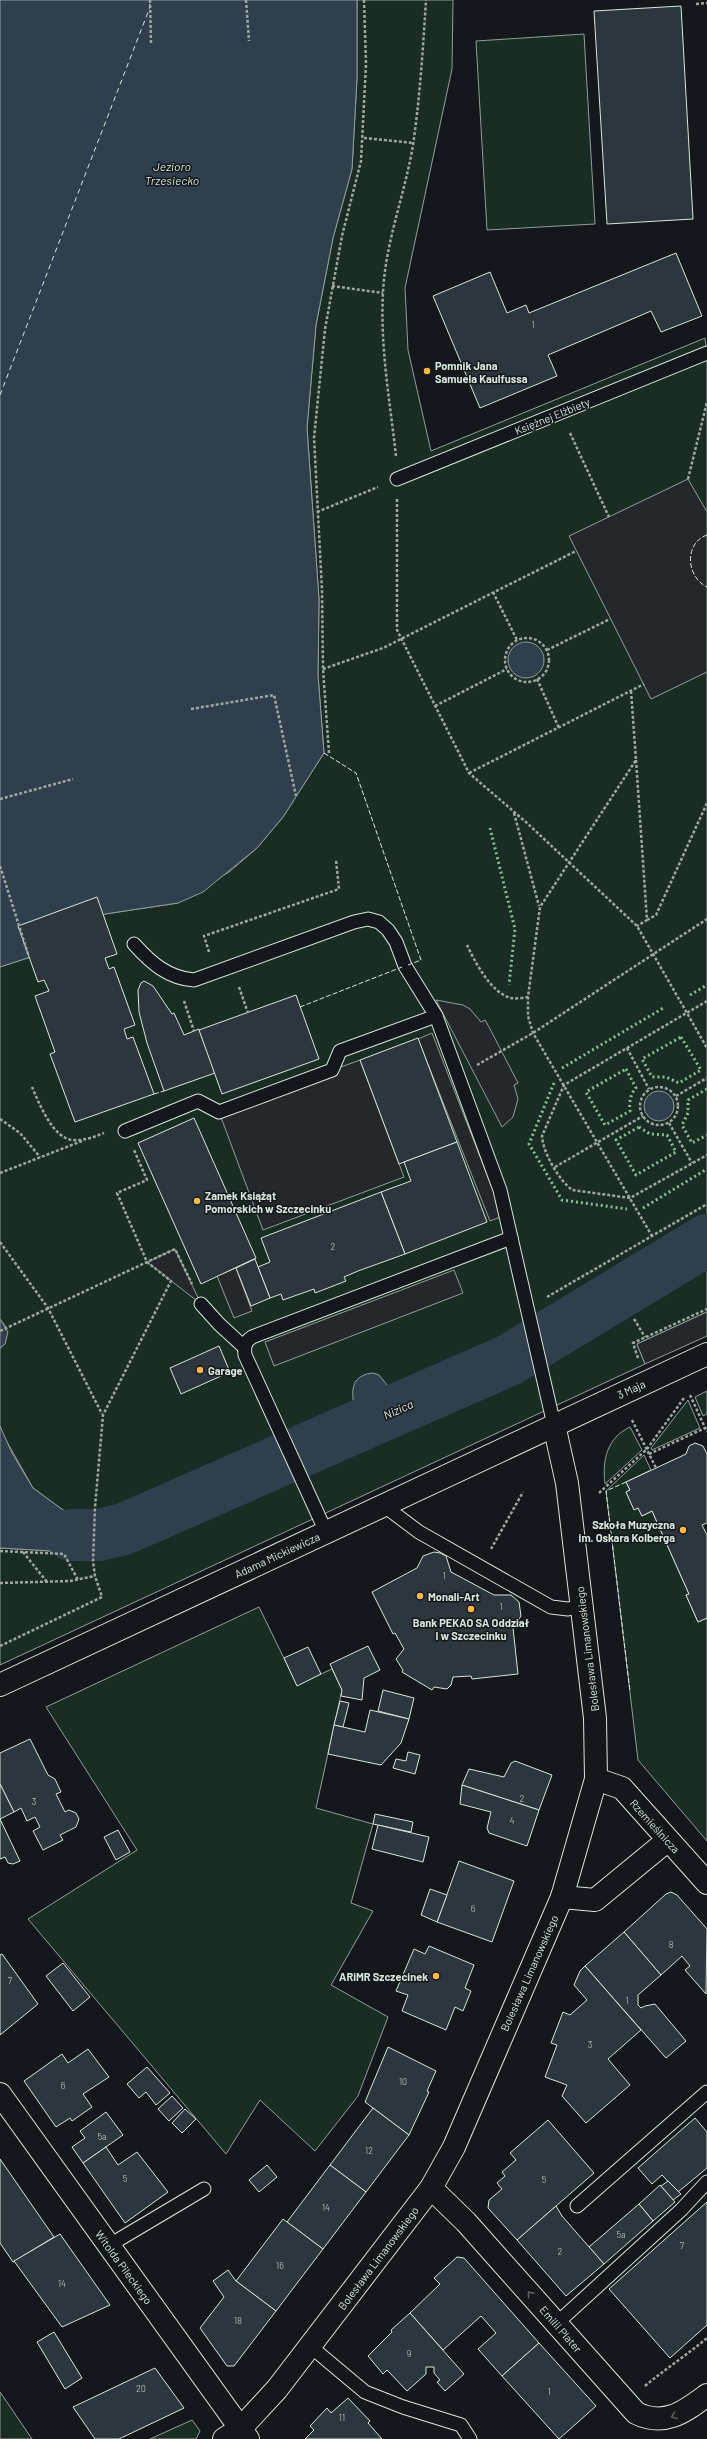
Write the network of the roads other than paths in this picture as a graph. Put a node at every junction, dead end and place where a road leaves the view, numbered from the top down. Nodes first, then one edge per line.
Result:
1 (707, 353) edge
2 (397, 479) road end
3 (134, 944) dead end
4 (436, 1016) junction
5 (125, 1130) road end
6 (511, 1238) junction
7 (202, 1304) road end
8 (244, 1347) junction
9 (707, 1354) edge
10 (554, 1425) junction
11 (383, 1506) junction
12 (326, 1532) junction
13 (582, 1606) junction
14 (0, 1685) edge
15 (596, 1779) junction
16 (668, 1840) junction
17 (707, 1883) edge
18 (562, 1897) junction
19 (707, 2092) edge
20 (0, 2094) edge
21 (707, 2182) edge
22 (431, 2188) junction
23 (204, 2189) dead end
24 (577, 2206) dead end
25 (108, 2246) junction
26 (556, 2324) junction
27 (310, 2346) junction
28 (707, 2395) edge
29 (238, 2435) edge
30 (470, 2439) edge

1 - 2 lane, Księżnej Elżbiety
3 - 4 lane
4 - 5 lane
4 - 6 lane
6 - 8 lane
6 - 10 lane
7 - 8 lane
8 - 12 lane
9 - 10 street, 3 Maja
10 - 11 street, Adama Mickiewicza
10 - 13 street, Bolesława Limanowskiego
11 - 12 street, Adama Mickiewicza
11 - 13 lane
12 - 14 street, Adama Mickiewicza
13 - 15 street, Bolesława Limanowskiego
15 - 16 street, Rzemieślnicza
15 - 18 street, Bolesława Limanowskiego
16 - 17 street, Rzemieślnicza
16 - 18 street
18 - 22 street, Bolesława Limanowskiego
19 - 24 lane
20 - 25 street, Witolda Pileckiego
21 - 26 lane
26 -> 22 street, Emilii Plater
22 - 27 street, Bolesława Limanowskiego
23 - 25 lane
25 - 29 street, Witolda Pileckiego
28 -> 26 street, Emilii Plater
27 - 29 street, Bolesława Limanowskiego
27 - 30 lane

